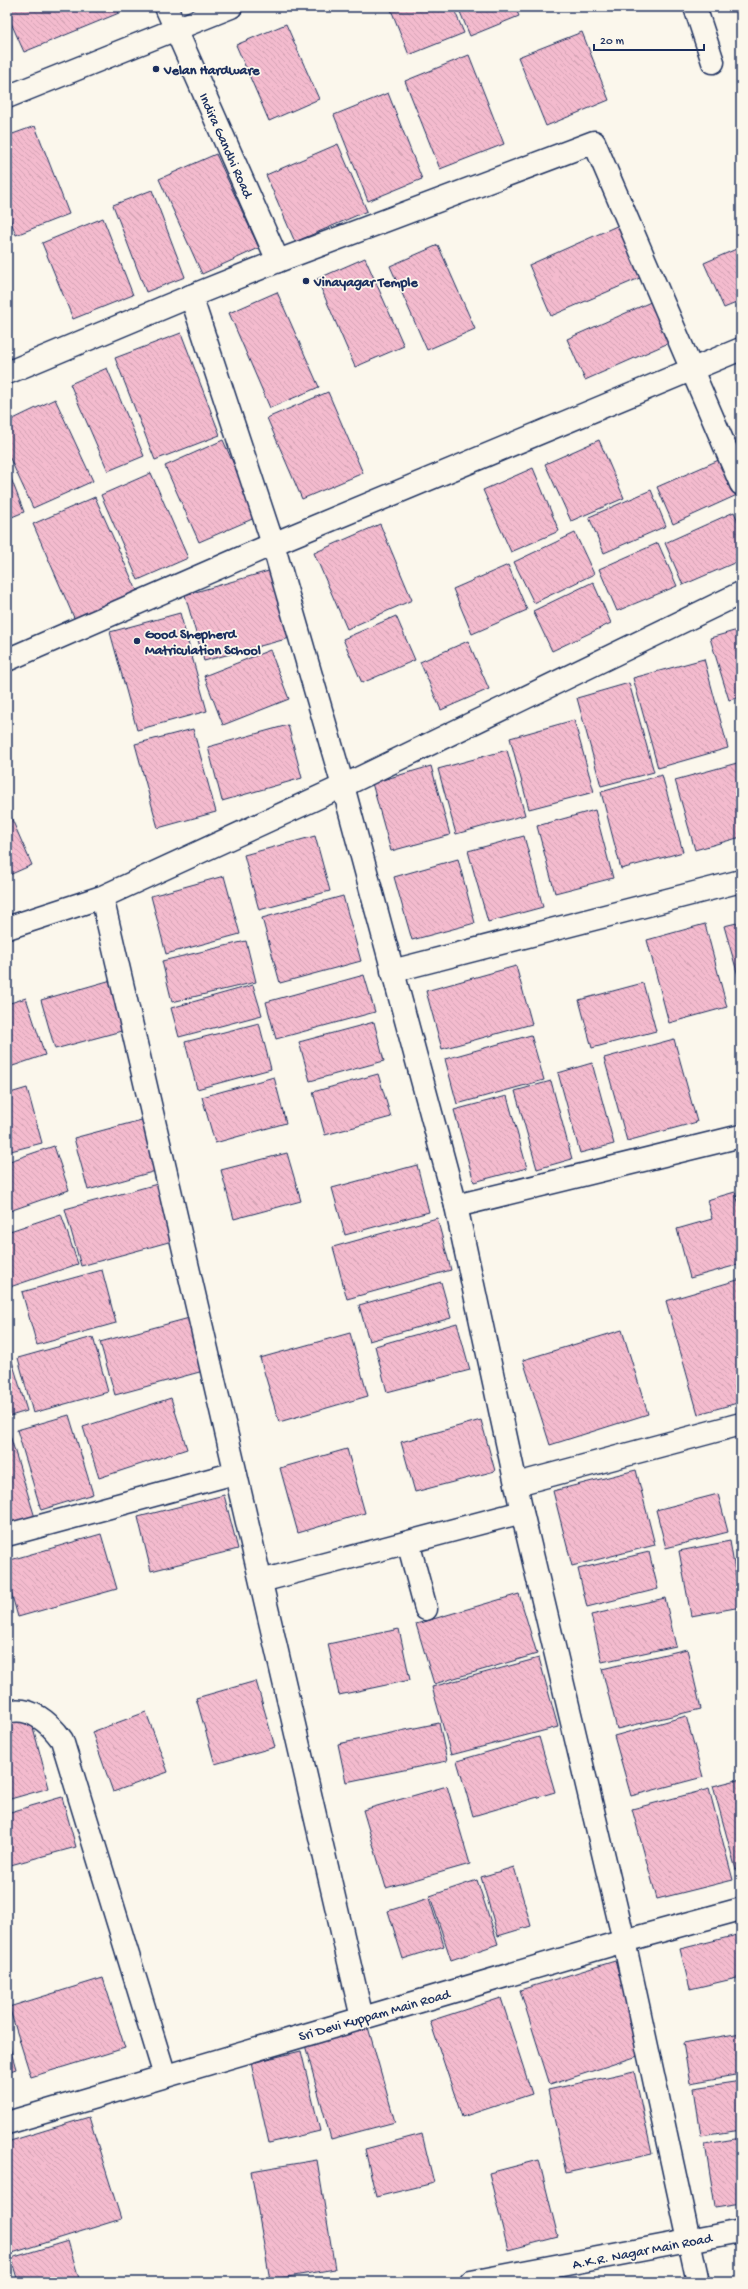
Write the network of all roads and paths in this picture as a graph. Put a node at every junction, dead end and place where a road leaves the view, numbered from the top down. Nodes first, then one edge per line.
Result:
1 (166, 7) edge
2 (231, 7) edge
3 (694, 7) edge
4 (175, 29) junction
5 (713, 62) dead end
6 (7, 97) edge
7 (278, 261) junction
8 (191, 296) junction
9 (741, 349) edge
10 (692, 369) junction
11 (7, 373) edge
12 (741, 484) edge
13 (273, 544) junction
14 (741, 593) edge
15 (7, 660) edge
16 (343, 786) junction
17 (741, 881) edge
18 (102, 897) junction
19 (7, 928) edge
20 (392, 971) junction
21 (741, 1136) edge
22 (456, 1206) junction
23 (741, 1424) edge
24 (235, 1473) junction
25 (517, 1484) junction
26 (522, 1512) junction
27 (7, 1535) edge
28 (408, 1542) junction
29 (261, 1581) junction
30 (426, 1609) dead end
31 (7, 1712) edge
32 (741, 1909) edge
33 (624, 1941) junction
34 (362, 2018) junction
35 (165, 2076) junction
36 (7, 2123) edge
37 (741, 2231) edge
38 (689, 2241) junction
39 (471, 2282) edge
40 (698, 2282) edge

1 - 4 street, Indira Gandhi Road
2 - 4 street
3 - 5 street
4 - 6 street
4 - 7 street, Indira Gandhi Road
7 - 8 street
7 - 10 street
8 - 11 street
8 - 13 street
9 - 10 street
10 - 12 street
10 - 13 street
13 - 15 street
13 - 16 street
14 - 16 street
16 - 18 street
16 - 20 street
17 - 20 street
18 - 19 street
18 - 24 street
20 - 22 street
21 - 22 street
22 - 25 street
23 - 25 street
24 - 27 street
24 - 29 street
25 - 26 street
26 - 28 street
26 - 33 street
28 - 29 street
28 - 30 street
29 - 34 street
31 - 35 street
32 - 33 street, Sri Devi Kuppam Main Road
33 - 34 street, Sri Devi Kuppam Main Road
33 - 38 street
34 - 35 street, Sri Devi Kuppam Main Road
35 - 36 street, Sri Devi Kuppam Main Road
37 - 38 street, A.K.R. Nagar Main Road
38 - 39 street, A.K.R. Nagar Main Road
38 - 40 street

